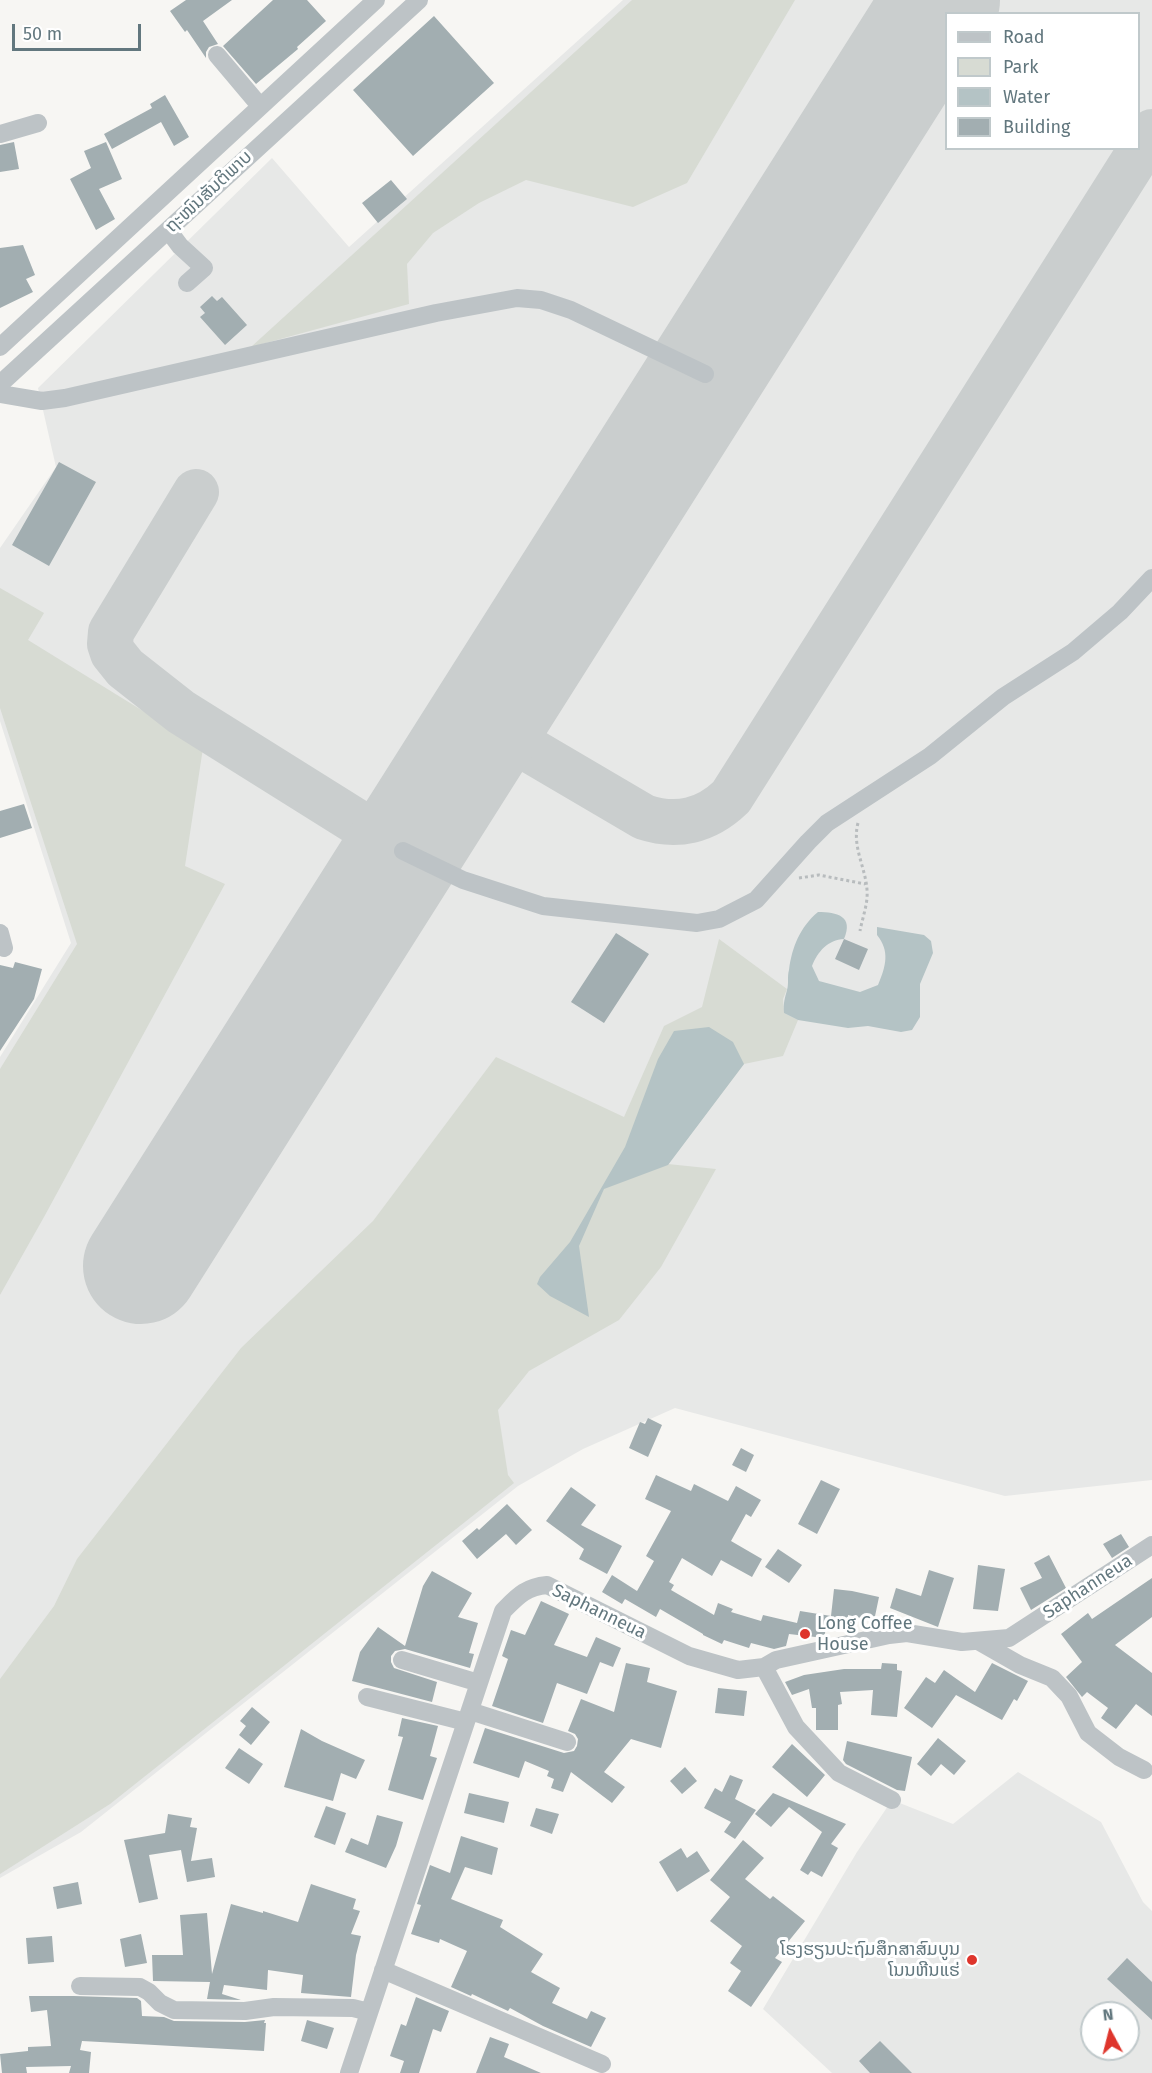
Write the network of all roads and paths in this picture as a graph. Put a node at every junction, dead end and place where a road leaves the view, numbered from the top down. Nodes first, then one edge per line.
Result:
1 (376, 0) edge
2 (419, 0) edge
3 (217, 55) dead end
4 (260, 106) junction
5 (38, 123) dead end
6 (0, 134) edge
7 (168, 230) junction
8 (187, 282) dead end
9 (0, 347) edge
10 (705, 374) dead end
11 (0, 384) edge
12 (0, 394) edge
13 (1152, 578) edge
14 (861, 815) dead end
15 (403, 852) dead end
16 (792, 881) dead end
17 (865, 884) junction
18 (860, 931) dead end
19 (1152, 1545) edge
20 (978, 1641) junction
21 (402, 1660) dead end
22 (765, 1667) junction
23 (479, 1683) junction
24 (368, 1697) dead end
25 (468, 1716) junction
26 (567, 1742) dead end
27 (1144, 1770) dead end
28 (892, 1800) dead end
29 (383, 1970) junction
30 (80, 1986) dead end
31 (369, 2012) junction
32 (602, 2064) dead end
33 (349, 2073) edge

1 - 4 street, ຖະໜົນສັນຕິພາບ
2 - 7 street, ຖະໜົນສັນຕິພາບ
3 - 4 street
4 - 9 street, ຖະໜົນສັນຕິພາບ
5 - 6 street
7 - 8 street
7 - 11 street, ຖະໜົນສັນຕິພາບ
10 - 12 street
13 - 15 street
14 - 17 path
16 - 17 path
17 - 18 path
19 - 20 street, Saphanneua
20 - 22 street, Saphanneua
20 - 27 street
21 - 23 street
22 - 23 street, Saphanneua
22 - 28 street
23 - 25 street, Saphanneua
24 - 25 street
25 - 26 street
25 - 29 street, Saphanneua
29 - 31 street, Saphanneua
29 - 32 street
30 - 31 street
31 - 33 street, Saphanneua

